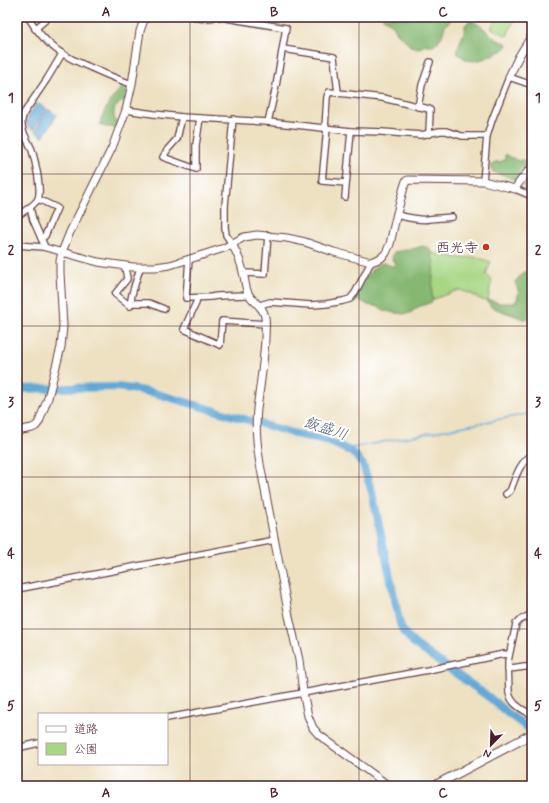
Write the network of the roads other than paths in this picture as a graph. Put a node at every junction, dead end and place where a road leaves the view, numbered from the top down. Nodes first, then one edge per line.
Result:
1 (28, 17) edge
2 (49, 17) edge
3 (145, 17) edge
4 (196, 17) edge
5 (213, 17) edge
6 (220, 17) edge
7 (35, 29) junction
8 (532, 35) edge
9 (283, 49) junction
10 (62, 54) junction
11 (430, 62) dead end
12 (509, 77) junction
13 (132, 84) junction
14 (532, 85) edge
15 (338, 93) junction
16 (418, 106) junction
17 (126, 110) junction
18 (182, 117) junction
19 (200, 118) junction
20 (232, 119) junction
21 (268, 122) junction
22 (326, 128) junction
23 (352, 131) junction
24 (429, 134) junction
25 (487, 136) junction
26 (532, 168) edge
27 (483, 181) junction
28 (346, 183) junction
29 (515, 189) junction
30 (532, 196) edge
31 (345, 197) dead end
32 (38, 199) junction
33 (30, 207) junction
34 (396, 215) junction
35 (17, 216) edge
36 (452, 217) dead end
37 (268, 235) junction
38 (41, 238) junction
39 (232, 244) junction
40 (17, 245) edge
41 (45, 247) junction
42 (62, 252) junction
43 (189, 259) junction
44 (371, 262) junction
45 (125, 266) junction
46 (140, 268) junction
47 (244, 273) junction
48 (248, 294) junction
49 (197, 298) junction
50 (130, 303) junction
51 (260, 305) junction
52 (164, 309) dead end
53 (266, 324) junction
54 (17, 431) edge
55 (532, 455) edge
56 (506, 494) dead end
57 (275, 540) junction
58 (17, 589) edge
59 (532, 615) edge
60 (509, 655) junction
61 (532, 667) edge
62 (508, 669) junction
63 (303, 692) junction
64 (532, 715) edge
65 (168, 718) edge
66 (532, 734) edge
67 (38, 743) edge
68 (17, 748) edge
69 (389, 786) edge
70 (434, 786) edge

1 - 7 street
2 - 7 street
3 - 13 street
4 - 5 street
6 - 9 street
7 - 10 street
8 - 12 street
9 - 15 street
9 - 21 street
10 - 13 street
10 - 32 street
11 - 16 street
12 - 14 street
12 - 25 street
13 - 17 street
15 - 16 street
15 - 22 street
16 - 24 street
17 - 18 street
17 - 42 street
18 - 19 street
18 - 19 street
19 - 20 street
20 - 21 street
20 - 39 street
21 - 22 street
22 - 23 street
22 - 28 street
23 - 24 street
23 - 28 street
24 - 25 street
25 - 27 street
26 - 29 street
27 - 29 street
27 - 34 street
28 - 31 street
29 - 30 street
32 - 33 street
32 - 38 street
33 - 35 street
33 - 38 street
34 - 36 street
34 - 44 street
37 - 39 street
37 - 44 street
37 - 47 street
38 - 41 street
39 - 43 street
39 - 47 street
40 - 41 street
41 - 42 street
42 - 45 street
42 - 54 street
43 - 46 street
43 - 49 street
44 - 51 street
45 - 46 street
45 - 50 street
46 - 50 street
47 - 48 street
48 - 49 street
48 - 51 street
49 - 53 street
50 - 52 street
51 - 53 street
53 - 57 street
55 - 56 street
57 - 58 street
57 - 63 street
59 - 60 street
60 - 62 street
60 - 63 street
61 - 62 street
62 - 64 street
63 - 65 street
63 - 69 street
66 - 70 main road
67 - 68 street

